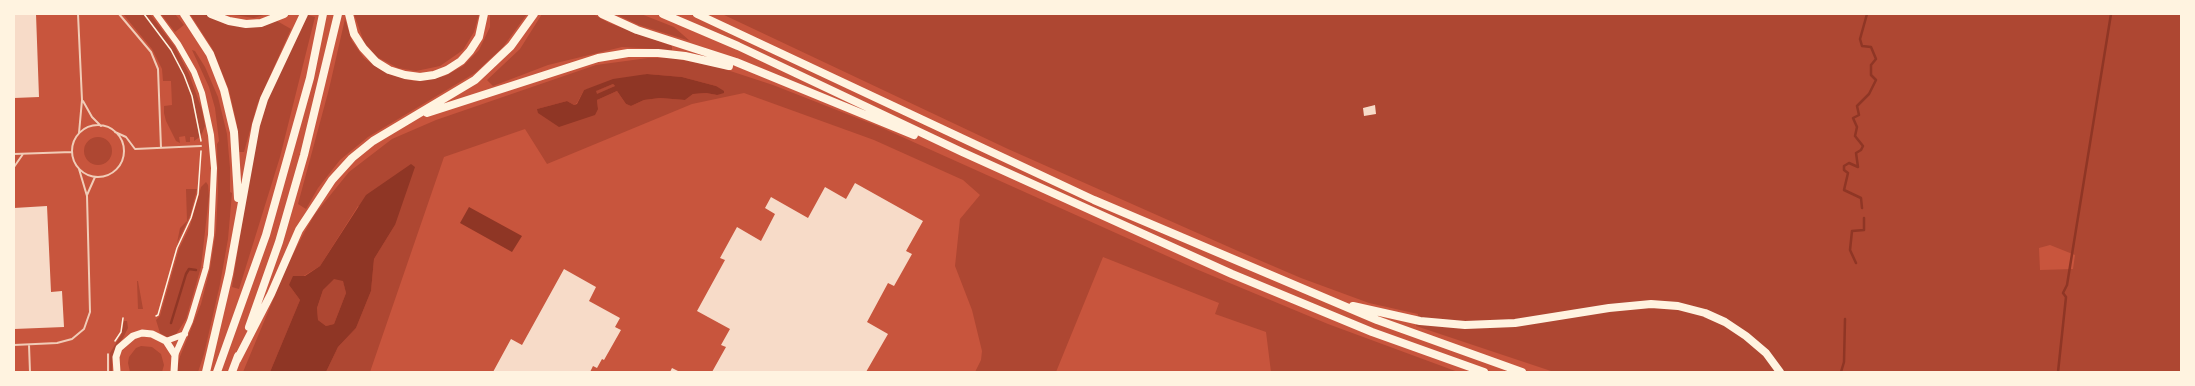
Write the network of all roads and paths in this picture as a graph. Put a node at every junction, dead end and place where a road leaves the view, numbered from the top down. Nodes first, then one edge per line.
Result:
1 (78, 14) edge
2 (119, 14) edge
3 (144, 14) edge
4 (156, 14) edge
5 (184, 14) edge
6 (211, 14) edge
7 (284, 14) edge
8 (304, 14) edge
9 (323, 14) edge
10 (338, 14) edge
11 (349, 14) edge
12 (484, 14) edge
13 (534, 14) edge
14 (602, 14) edge
15 (663, 14) edge
16 (697, 14) edge
17 (773, 78) junction
18 (82, 100) junction
19 (411, 119) junction
20 (101, 126) junction
21 (114, 131) junction
22 (79, 134) junction
23 (201, 146) junction
24 (161, 148) junction
25 (72, 152) junction
26 (962, 152) junction
27 (14, 154) edge
28 (23, 154) junction
29 (14, 167) edge
30 (79, 169) junction
31 (95, 177) junction
32 (86, 196) junction
33 (238, 224) junction
34 (1317, 296) junction
35 (156, 316) dead end
36 (184, 334) junction
37 (166, 341) junction
38 (14, 345) edge
39 (29, 345) junction
40 (175, 355) junction
41 (237, 360) junction
42 (30, 372) edge
43 (117, 372) edge
44 (174, 372) edge
45 (206, 372) edge
46 (217, 372) edge
47 (232, 372) edge
48 (1484, 372) edge
49 (1522, 372) edge
50 (1780, 372) edge

1 - 18 lane
2 - 24 lane
3 - 23 path
4 - 36 main road
5 - 33 highway
6 - 7 highway
8 - 33 highway
9 - 46 highway
10 - 41 highway
11 - 12 highway
13 - 19 highway
14 - 17 highway
15 - 26 highway
16 - 34 highway
17 - 19 highway
17 - 26 highway
18 - 20 lane
18 - 22 lane
19 - 41 highway
20 - 21 lane
20 - 22 lane
21 - 24 lane
21 - 31 lane
22 - 25 lane
23 - 24 lane
23 - 35 path
25 - 28 lane
25 - 30 lane
26 - 48 highway
27 - 28 lane
28 - 29 lane
30 - 31 lane
30 - 32 lane
31 - 32 lane
32 - 39 lane
33 - 45 highway
34 - 49 highway
34 - 50 highway
36 - 37 main road
36 - 40 main road
37 - 40 main road
37 - 43 main road
38 - 39 lane
39 - 42 lane
40 - 44 main road
41 - 47 highway

